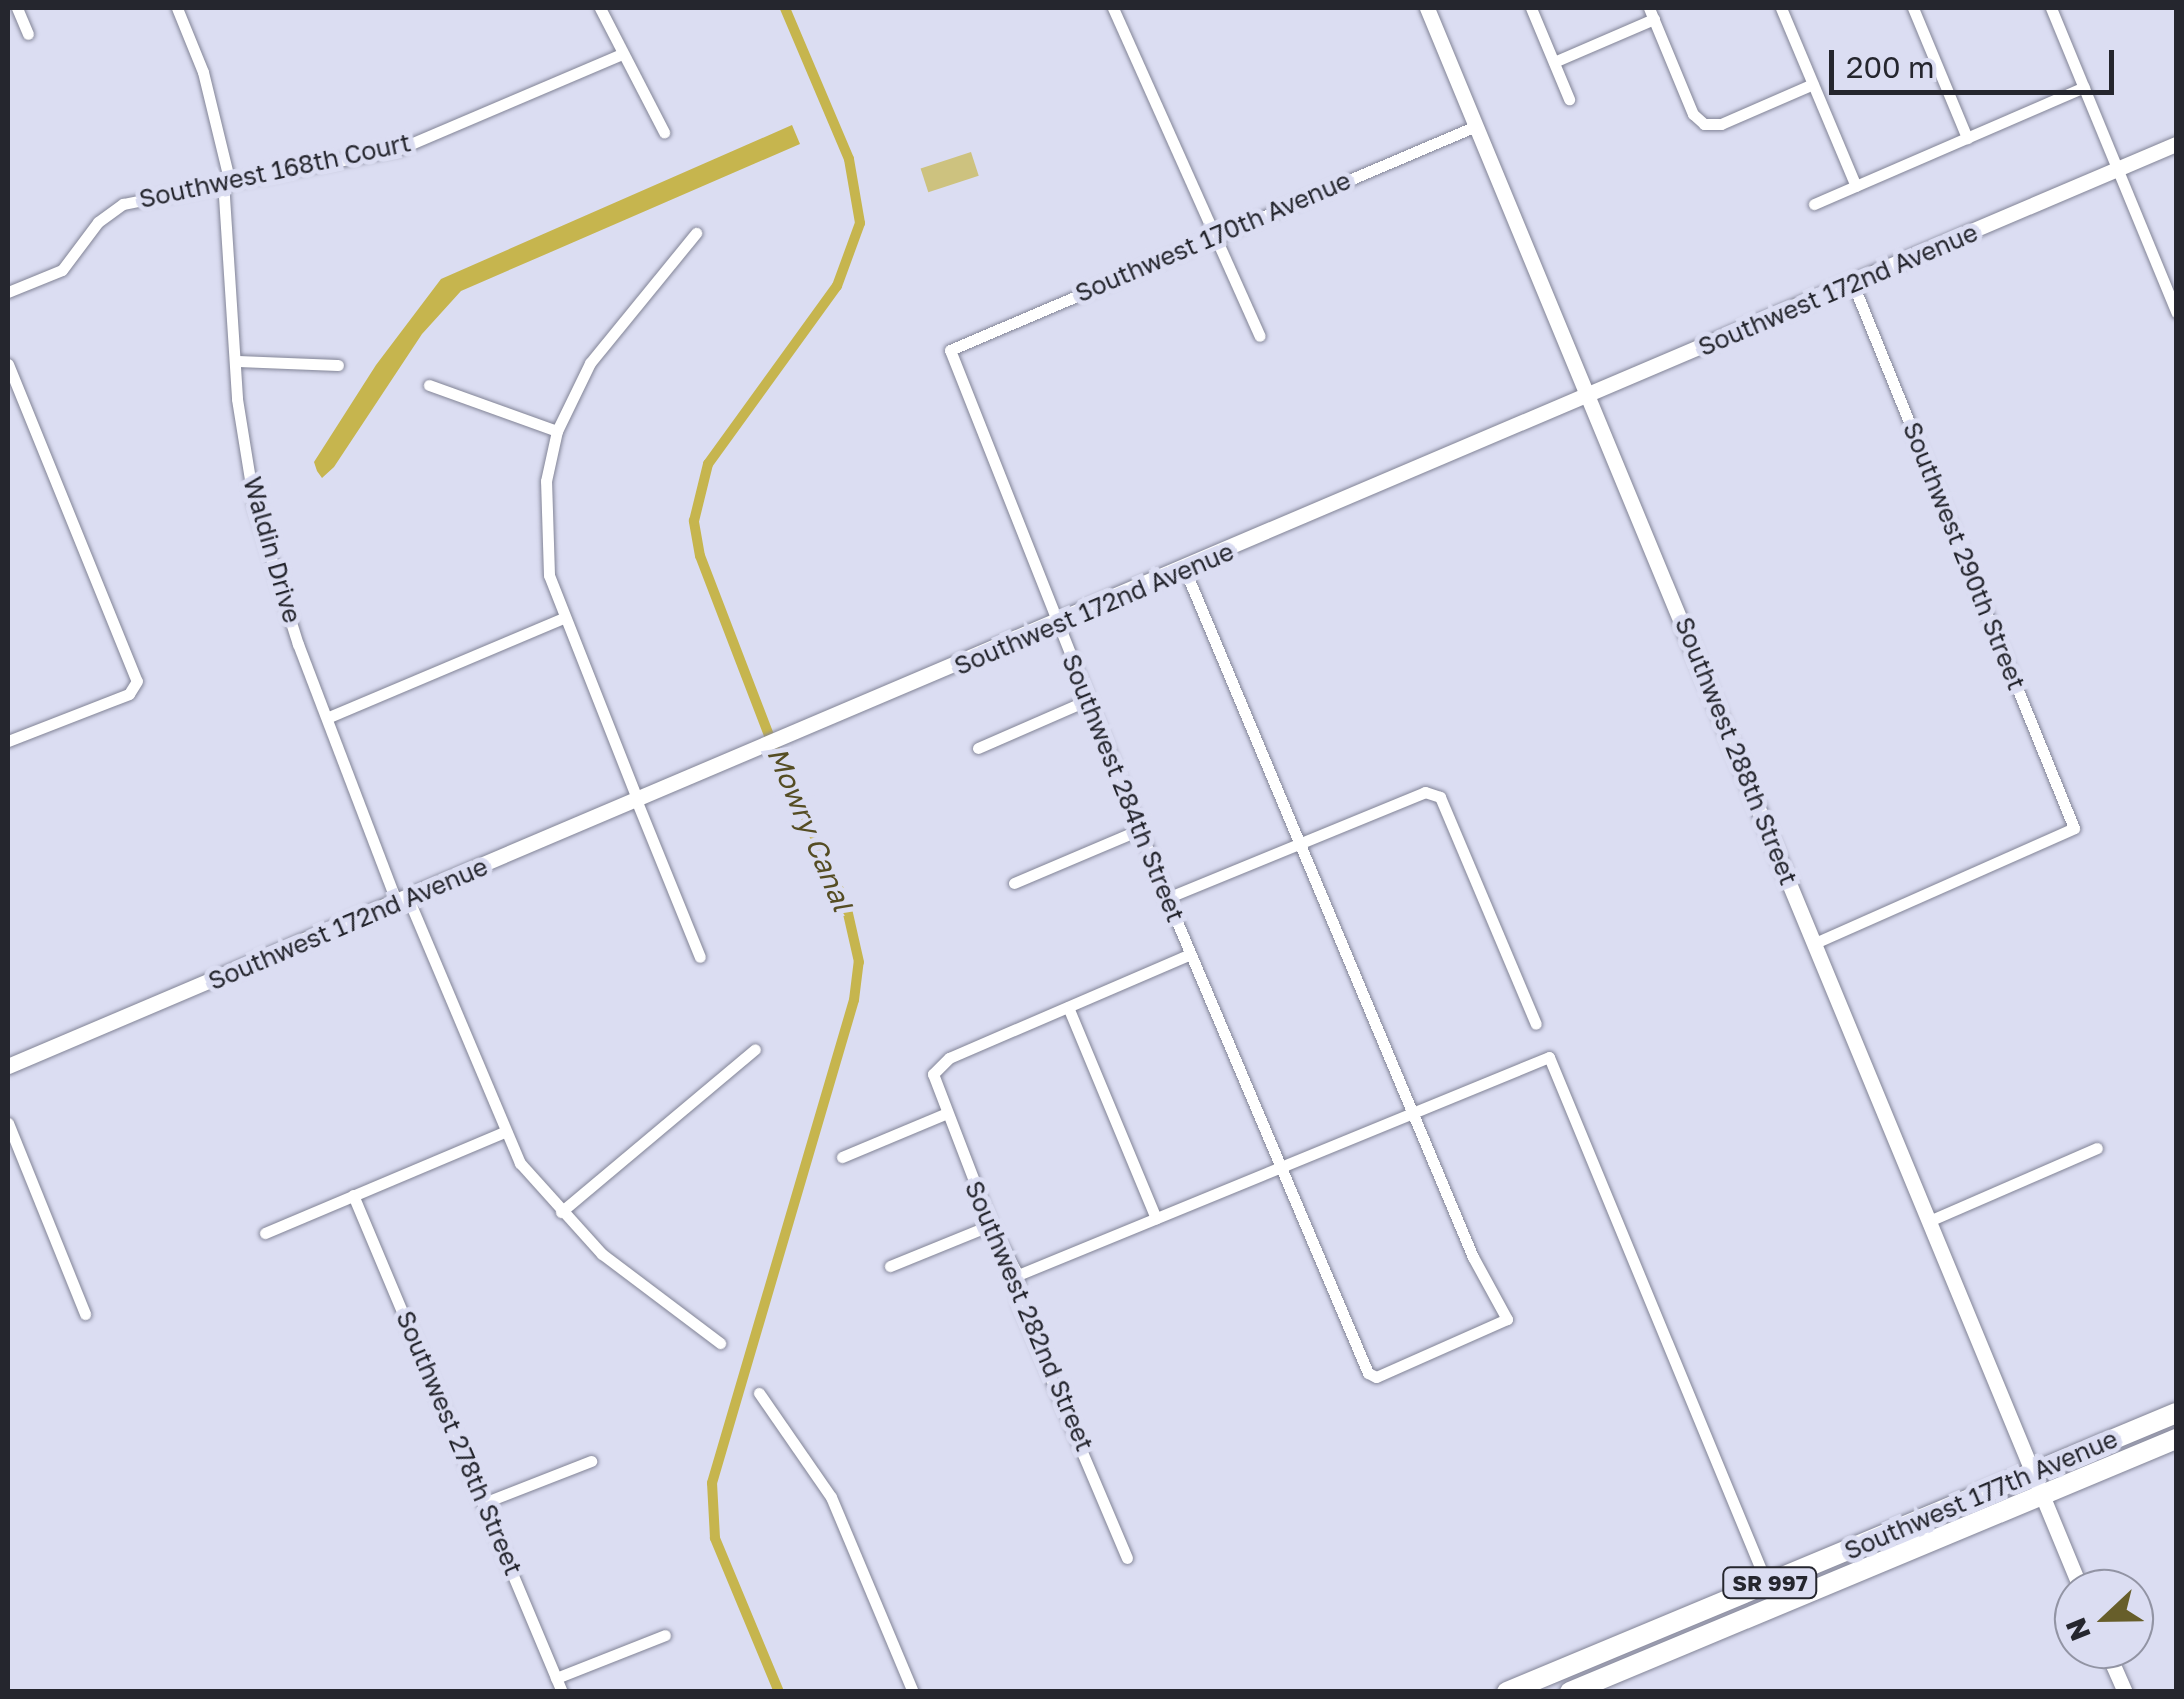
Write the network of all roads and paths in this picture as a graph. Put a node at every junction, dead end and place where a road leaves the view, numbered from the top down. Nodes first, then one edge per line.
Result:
1 (18, 8) edge
2 (176, 8) edge
3 (600, 8) edge
4 (1113, 8) edge
5 (1426, 8) edge
6 (1531, 8) edge
7 (1781, 8) edge
8 (1913, 8) edge
9 (2052, 8) edge
10 (1651, 13) edge
11 (28, 34) dead end
12 (620, 55) junction
13 (1554, 62) junction
14 (1813, 84) junction
15 (2084, 87) junction
16 (1569, 99) dead end
17 (1476, 126) junction
18 (664, 132) dead end
19 (1967, 138) junction
20 (2176, 144) edge
21 (2118, 170) junction
22 (226, 180) junction
23 (1856, 186) junction
24 (1814, 204) dead end
25 (696, 234) dead end
26 (1211, 236) junction
27 (1853, 284) junction
28 (8, 292) edge
29 (2176, 312) edge
30 (1260, 336) dead end
31 (950, 350) joint
32 (237, 360) junction
33 (8, 364) edge
34 (338, 365) dead end
35 (429, 385) dead end
36 (1590, 397) junction
37 (557, 430) junction
38 (1185, 570) junction
39 (562, 618) junction
40 (1057, 624) junction
41 (1088, 700) junction
42 (329, 717) junction
43 (8, 741) edge
44 (978, 748) dead end
45 (637, 802) junction
46 (1141, 829) junction
47 (1301, 844) junction
48 (1014, 883) dead end
49 (1166, 898) junction
50 (402, 900) junction
51 (1815, 944) junction
52 (1190, 954) junction
53 (700, 958) dead end
54 (1068, 1006) junction
55 (1536, 1024) dead end
56 (756, 1049) dead end
57 (8, 1066) edge
58 (945, 1114) junction
59 (1416, 1114) junction
60 (8, 1123) edge
61 (502, 1132) junction
62 (2097, 1148) dead end
63 (842, 1157) dead end
64 (1280, 1166) junction
65 (352, 1195) junction
66 (560, 1212) junction
67 (1156, 1218) junction
68 (1929, 1221) junction
69 (991, 1225) junction
70 (264, 1233) dead end
71 (890, 1266) dead end
72 (1018, 1275) junction
73 (85, 1314) dead end
74 (720, 1343) dead end
75 (759, 1392) dead end
76 (2176, 1414) edge
77 (2176, 1438) edge
78 (591, 1462) dead end
79 (2032, 1474) junction
80 (2042, 1496) junction
81 (486, 1502) junction
82 (1127, 1558) dead end
83 (2073, 1569) edge
84 (1767, 1584) junction
85 (665, 1634) dead end
86 (556, 1678) junction
87 (562, 1692) edge
88 (913, 1692) edge
89 (1508, 1692) edge
90 (1570, 1692) edge

1 - 11 street
2 - 22 street, Waldin Drive
3 - 12 street
4 - 26 street
5 - 17 street, Southwest 288th Street
6 - 13 street
7 - 14 street
8 - 19 street
9 - 15 street
10 - 13 street
10 - 14 street
12 - 18 street
12 - 22 street, Southwest 168th Court
13 - 16 street
14 - 23 street
15 - 19 street
15 - 21 street
17 - 26 street, Southwest 170th Avenue
17 - 36 street, Southwest 288th Street
19 - 23 street
20 - 21 street, Southwest 172nd Avenue
21 - 27 street, Southwest 172nd Avenue
21 - 29 street
22 - 28 street, Southwest 168th Court
22 - 32 street, Waldin Drive
23 - 24 street
25 - 37 street
26 - 30 street
26 - 31 street, Southwest 170th Avenue
27 - 36 street, Southwest 172nd Avenue
27 - 51 street, Southwest 290th Street
31 - 40 street, Southwest 284th Street
32 - 34 street
32 - 42 street, Waldin Drive
33 - 43 street
35 - 37 street
36 - 38 street, Southwest 172nd Avenue
36 - 51 street, Southwest 288th Street
37 - 39 street
38 - 40 street, Southwest 172nd Avenue
38 - 47 street
39 - 42 street
39 - 45 street
40 - 41 street, Southwest 284th Street
40 - 45 street, Southwest 172nd Avenue
41 - 44 street
41 - 46 street, Southwest 284th Street
42 - 50 street, Waldin Drive
45 - 50 street, Southwest 172nd Avenue
45 - 53 street
46 - 48 street
46 - 49 street, Southwest 284th Street
47 - 49 street
47 - 55 street
47 - 59 street
49 - 52 street, Southwest 284th Street
50 - 57 street, Southwest 172nd Avenue
50 - 61 street, Waldin Drive
51 - 68 street, Southwest 288th Street
52 - 54 street
52 - 64 street, Southwest 284th Street
54 - 58 street, Southwest 282nd Street
54 - 67 street
56 - 66 street
58 - 63 street
58 - 69 street, Southwest 282nd Street
59 - 64 street
59 - 64 street, Southwest 284th Street
59 - 84 street
60 - 73 street
61 - 65 street
61 - 66 street, Waldin Drive
62 - 68 street
64 - 67 street
65 - 70 street
65 - 81 street, Southwest 278th Street
66 - 74 street, Waldin Drive
67 - 72 street
68 - 79 street, Southwest 288th Street
69 - 71 street
69 - 72 street, Southwest 282nd Street
72 - 82 street, Southwest 282nd Street
75 - 88 street
76 - 79 highway, Southwest 177th Avenue / SR 997
77 - 80 highway, Southwest 177th Avenue / SR 997
78 - 81 street
79 - 80 street, Southwest 288th Street
79 - 84 highway, Southwest 177th Avenue / SR 997
80 - 83 street, Southwest 288th Street
80 - 90 highway, Southwest 177th Avenue / SR 997
81 - 86 street, Southwest 278th Street
84 - 89 highway, Southwest 177th Avenue / SR 997
85 - 86 street
86 - 87 street, Southwest 278th Street

